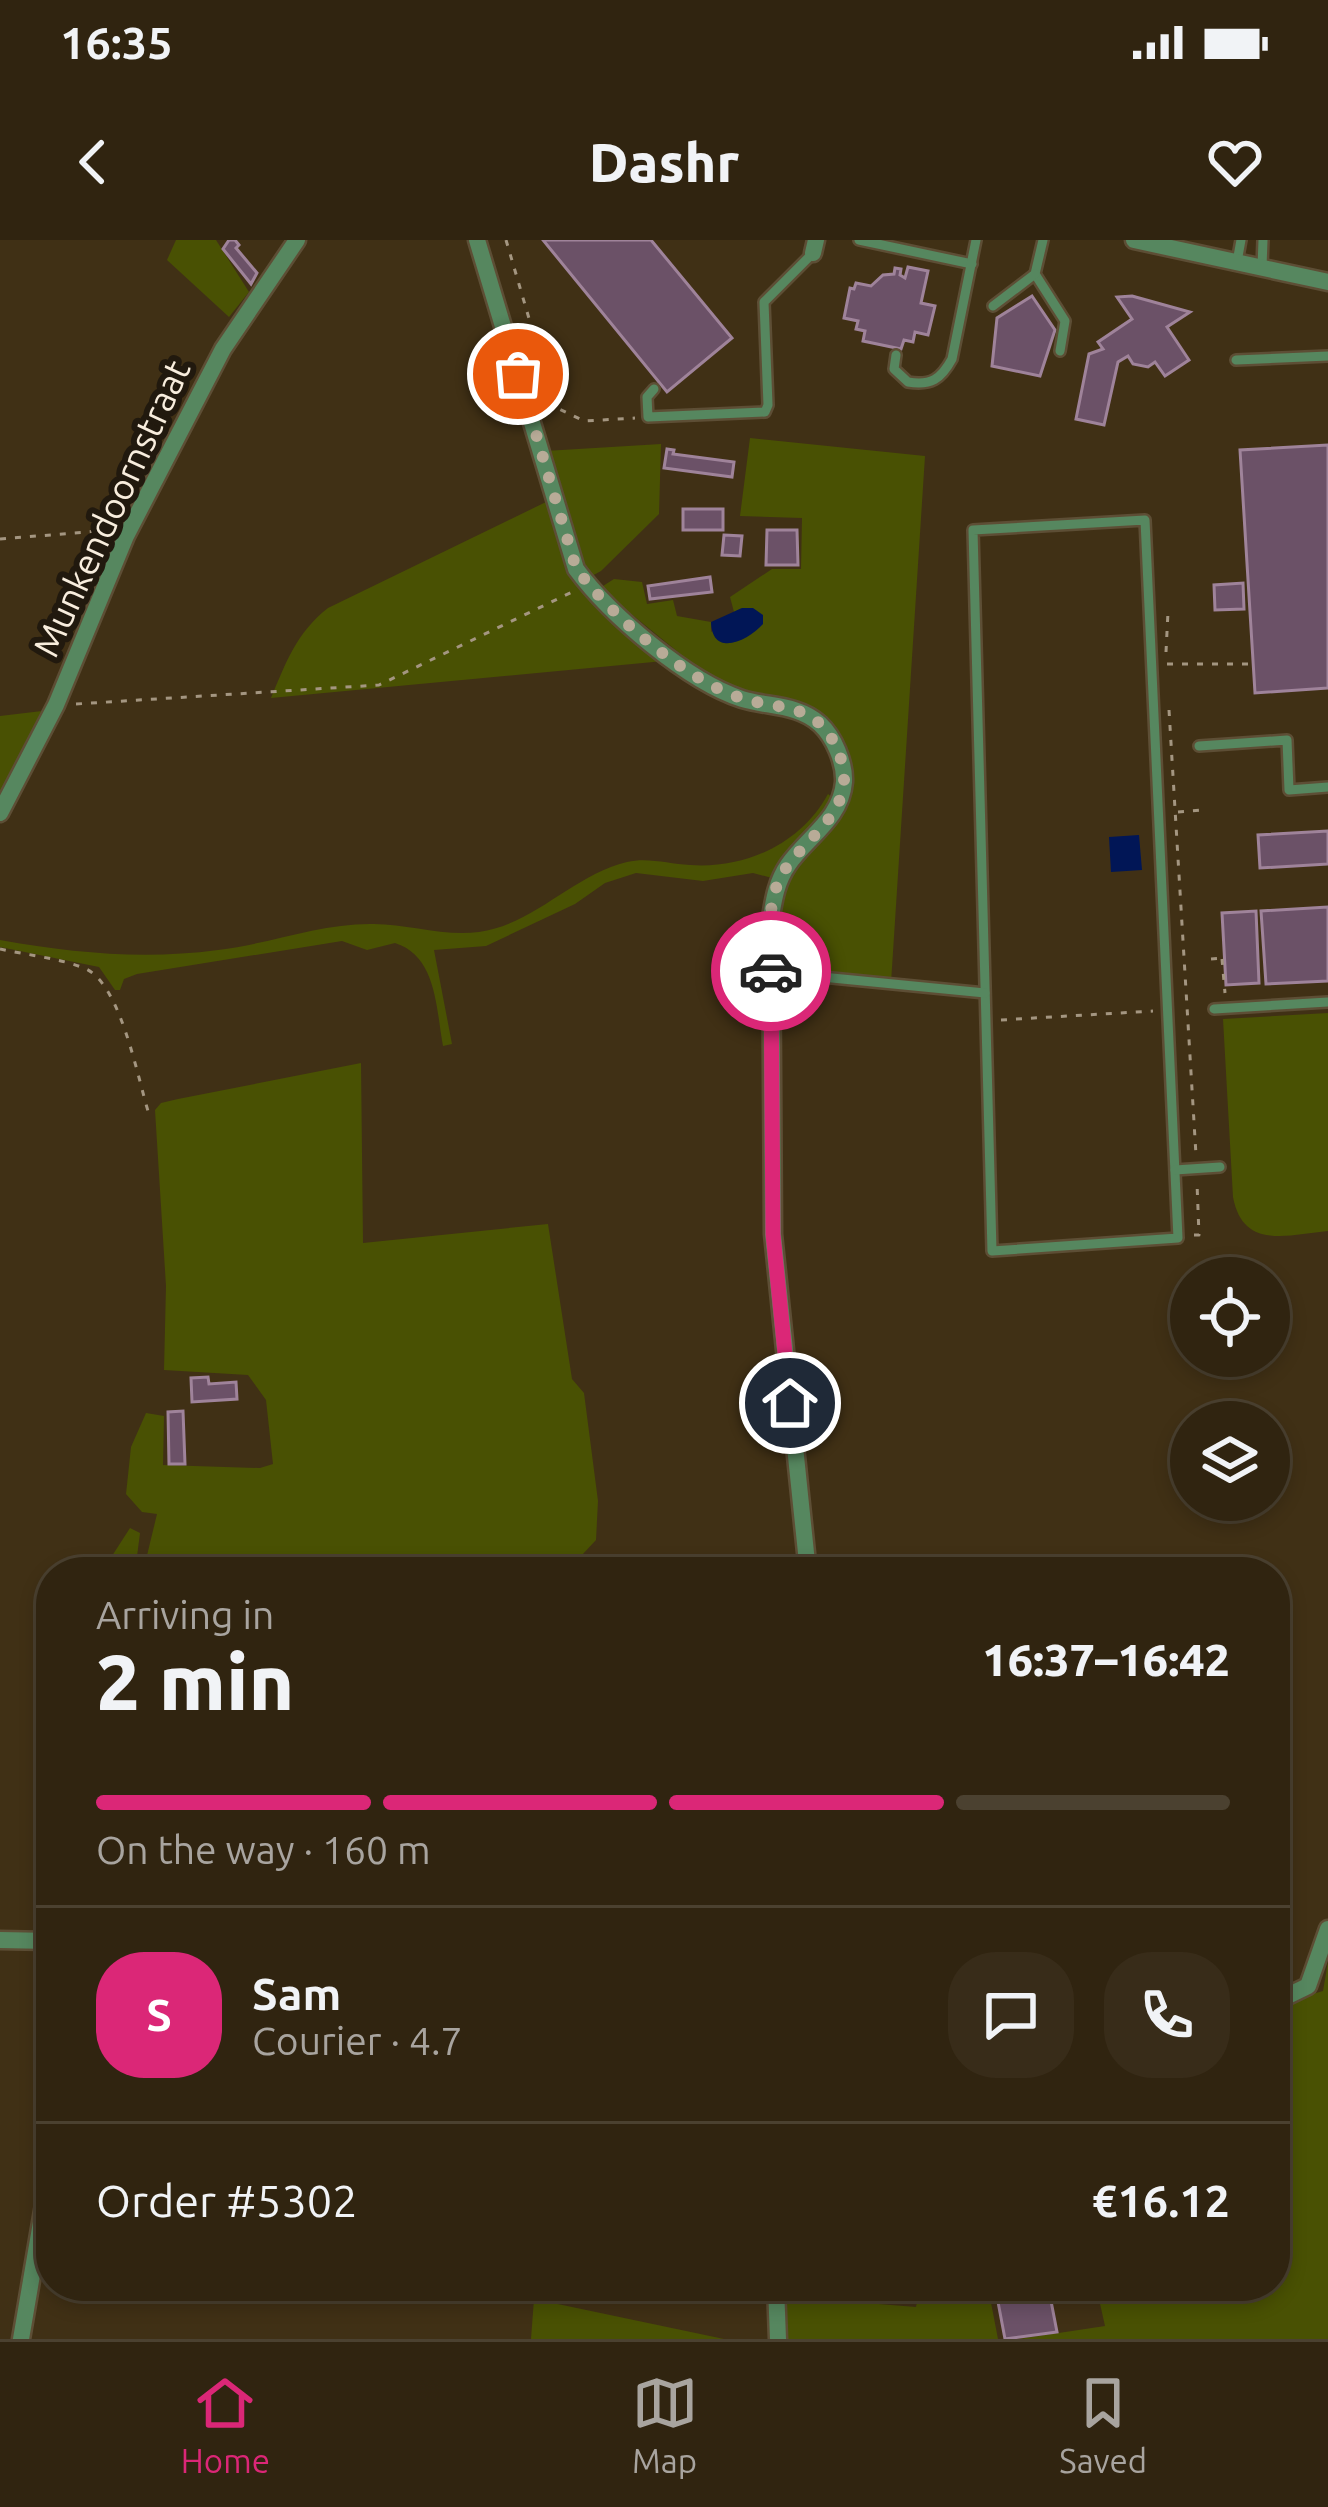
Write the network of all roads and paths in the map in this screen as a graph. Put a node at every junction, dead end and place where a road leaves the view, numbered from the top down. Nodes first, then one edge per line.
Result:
1 (298, 240) edge
2 (477, 240) edge
3 (506, 240) edge
4 (859, 240) edge
5 (976, 240) edge
6 (1043, 240) edge
7 (1240, 240) edge
8 (1263, 240) edge
9 (1141, 241) edge
10 (814, 246) edge
11 (1237, 262) junction
12 (971, 264) junction
13 (1262, 268) junction
14 (1035, 274) junction
15 (1328, 282) edge
16 (993, 306) dead end
17 (1060, 351) dead end
18 (896, 356) dead end
19 (1328, 356) edge
20 (1236, 360) dead end
21 (653, 389) dead end
22 (649, 417) junction
23 (126, 536) junction
24 (0, 539) edge
25 (587, 584) junction
26 (1168, 612) dead end
27 (1253, 664) dead end
28 (56, 705) junction
29 (1168, 706) dead end
30 (1199, 746) dead end
31 (1328, 787) edge
32 (1203, 810) dead end
33 (1176, 812) junction
34 (0, 813) edge
35 (0, 949) edge
36 (1211, 959) dead end
37 (771, 972) junction
38 (985, 993) junction
39 (1328, 1002) edge
40 (1220, 1009) junction
41 (1168, 1010) junction
42 (1186, 1010) junction
43 (986, 1021) junction
44 (148, 1111) dead end
45 (1220, 1167) dead end
46 (1196, 1169) junction
47 (1175, 1170) junction
48 (1178, 1235) junction
49 (806, 1557) edge
50 (1328, 1929) edge
51 (0, 1940) edge
52 (36, 1941) edge
53 (1290, 1994) edge
54 (36, 2249) edge
55 (777, 2301) edge
56 (20, 2339) edge
57 (778, 2339) edge

1 - 23 street, Munkendoornstraat
2 - 25 street
3 - 22 path
4 - 12 lane
5 - 12 lane
6 - 14 lane
7 - 11 lane
8 - 13 lane
9 - 11 street
10 - 22 lane
11 - 13 street
12 - 18 lane
13 - 15 street
14 - 16 lane
14 - 17 lane
19 - 20 lane
21 - 22 lane
23 - 24 path
23 - 28 street, Munkendoornstraat
25 - 28 path
25 - 37 street
26 - 27 path
28 - 34 street, Munkendoornstraat
29 - 33 path
30 - 31 lane
32 - 33 path
33 - 42 path
35 - 44 path
36 - 40 path
37 - 38 lane
37 - 49 street
38 - 41 lane
38 - 43 lane
39 - 40 lane
40 - 42 path
41 - 43 path
41 - 47 lane
42 - 46 path
43 - 48 lane
45 - 46 lane
46 - 47 lane
46 - 48 path
47 - 48 lane
50 - 53 street
51 - 52 street
54 - 56 street
55 - 57 street

